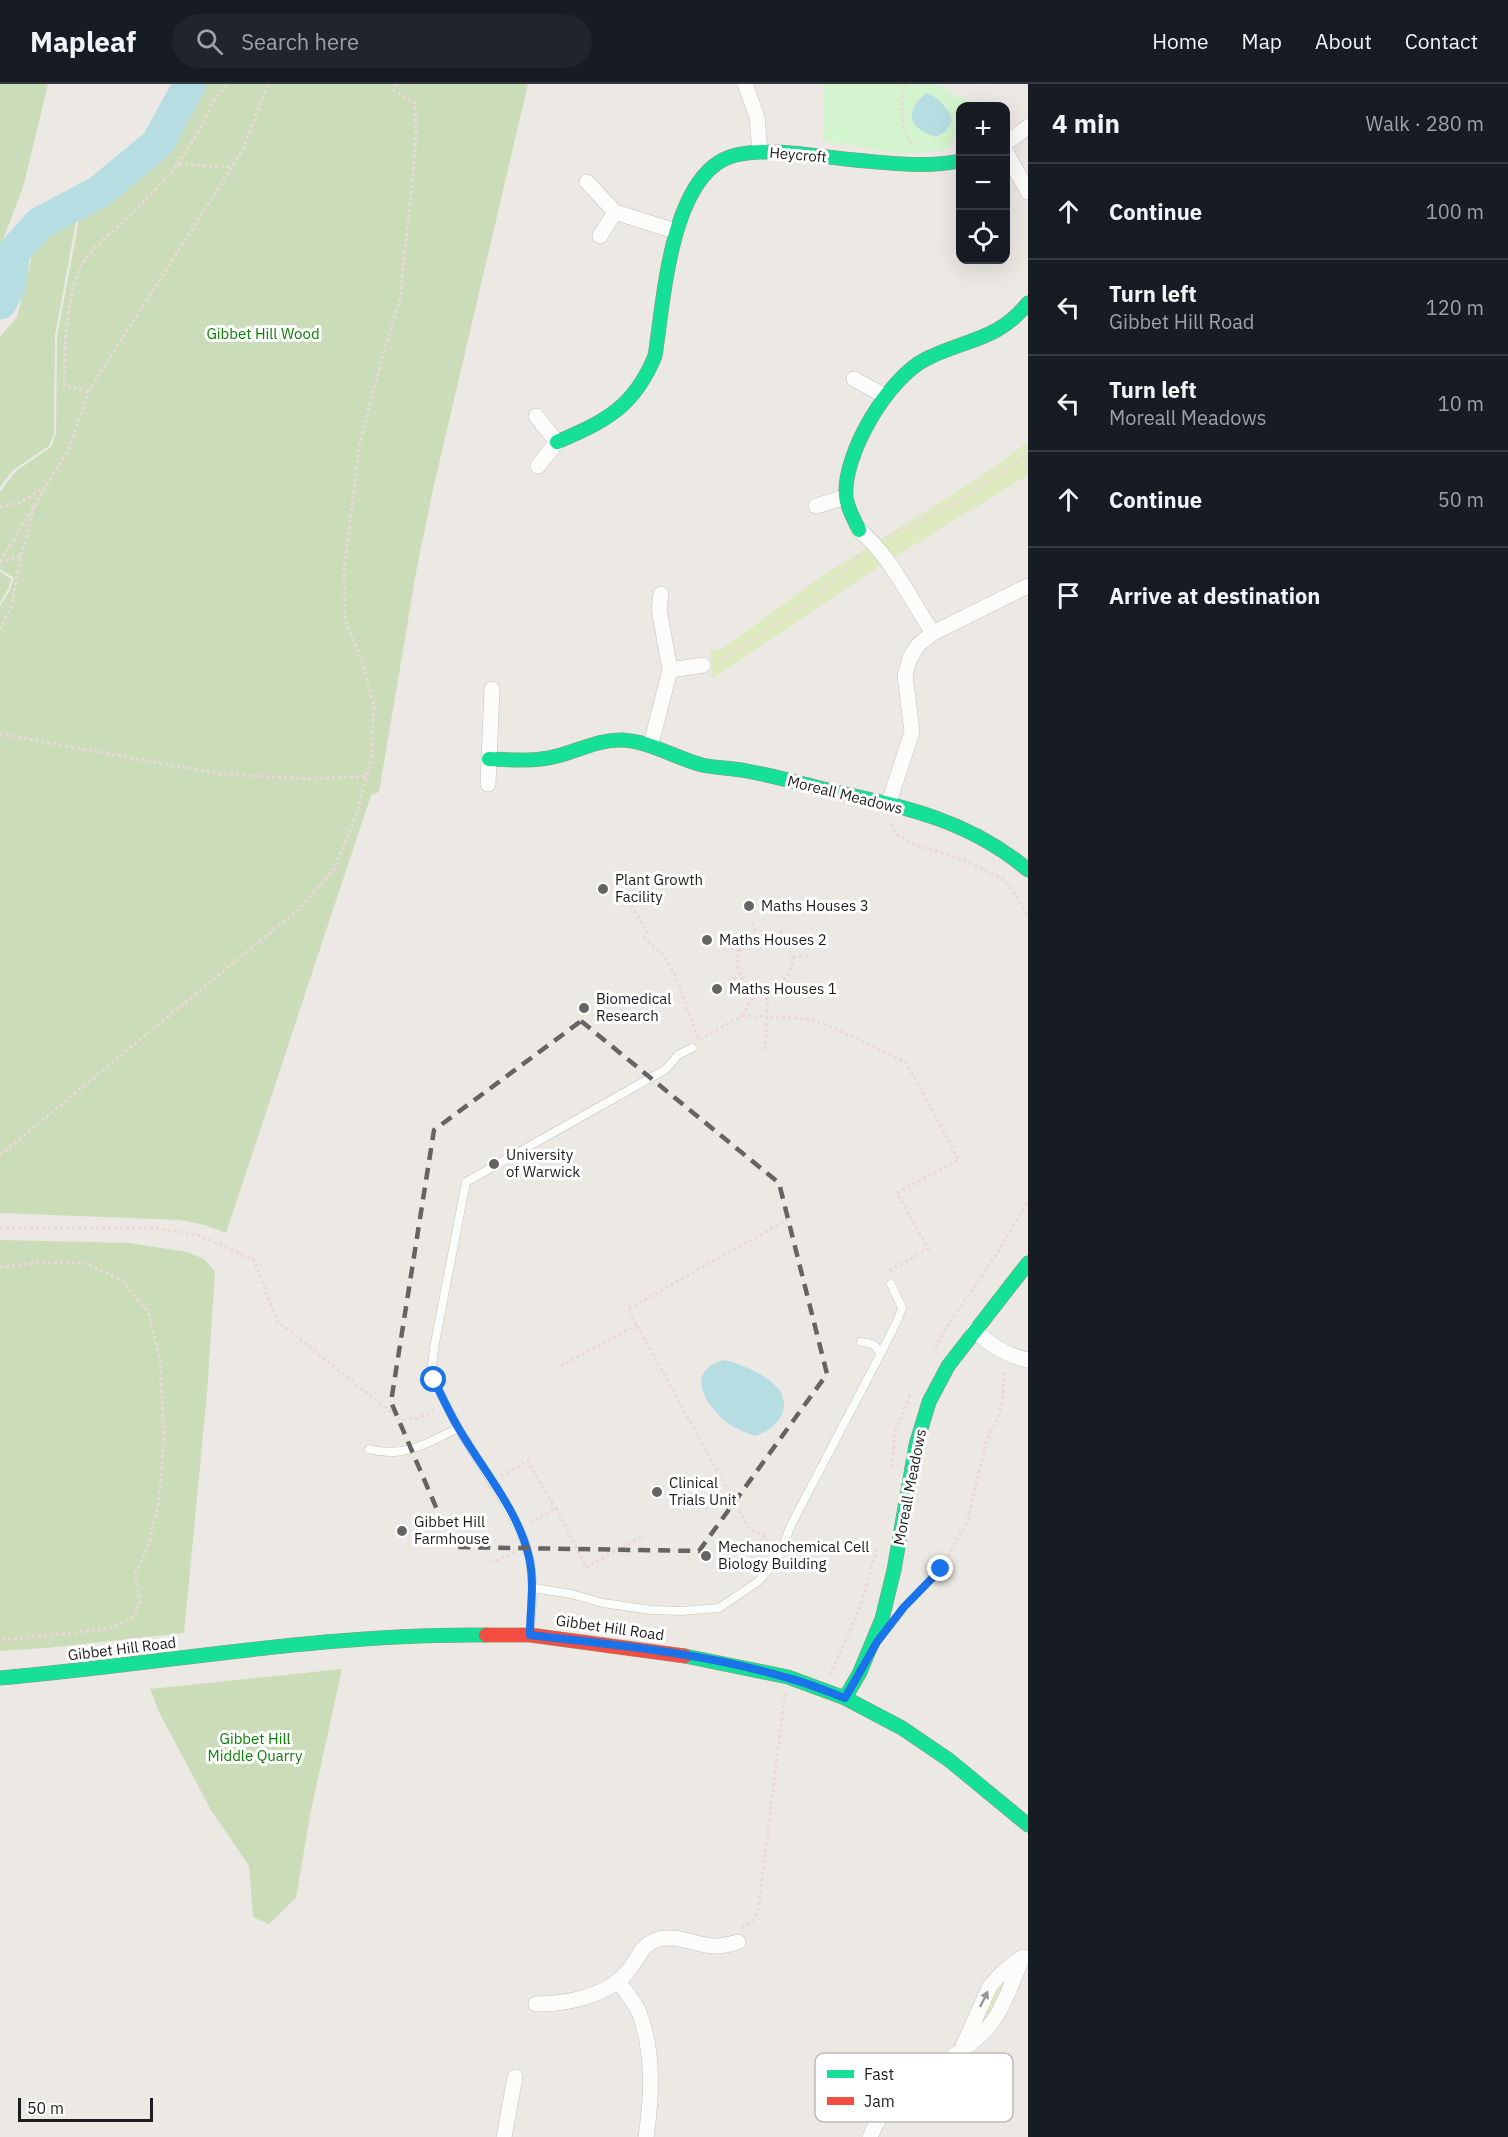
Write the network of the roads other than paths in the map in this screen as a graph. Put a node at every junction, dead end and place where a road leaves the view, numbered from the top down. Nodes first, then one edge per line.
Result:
1 (745, 84) edge
2 (1028, 127) edge
3 (1010, 140) edge
4 (760, 152) junction
5 (1007, 156) edge
6 (956, 161) edge
7 (587, 182) dead end
8 (1028, 192) edge
9 (615, 212) junction
10 (675, 231) junction
11 (600, 236) dead end
12 (1028, 303) edge
13 (854, 379) dead end
14 (883, 396) junction
15 (536, 416) dead end
16 (557, 442) junction
17 (538, 466) dead end
18 (846, 497) junction
19 (816, 506) dead end
20 (859, 530) joint
21 (1028, 586) edge
22 (661, 594) dead end
23 (933, 633) junction
24 (703, 665) dead end
25 (670, 670) junction
26 (492, 689) dead end
27 (651, 744) junction
28 (489, 759) junction
29 (488, 784) dead end
30 (888, 805) junction
31 (1028, 870) edge
32 (692, 1048) dead end
33 (1028, 1263) edge
34 (891, 1284) road end
35 (974, 1330) junction
36 (861, 1342) dead end
37 (880, 1355) junction
38 (1028, 1360) edge
39 (458, 1428) junction
40 (369, 1449) dead end
41 (533, 1588) junction
42 (530, 1635) junction
43 (0, 1678) edge
44 (845, 1698) junction
45 (1028, 1825) edge
46 (738, 1936) road end
47 (1025, 1954) edge
48 (618, 1981) junction
49 (536, 2004) dead end
50 (958, 2053) edge
51 (515, 2078) dead end
52 (878, 2122) edge
53 (504, 2137) edge
54 (646, 2137) edge
55 (870, 2137) edge

1 - 4 street
2 - 3 street
4 - 6 street, Heycroft
4 - 10 street, Heycroft
5 - 8 street
7 - 9 street
9 - 10 street
9 - 11 street
10 - 16 street, Heycroft
12 - 14 street
13 - 14 street
14 - 18 street
15 - 16 street
16 - 17 street, Heycroft
18 - 19 street
18 - 20 street
20 - 23 street
21 - 23 street
22 - 25 street
23 - 30 street
24 - 25 street
25 - 27 street
26 - 28 street
27 - 28 street, Moreall Meadows
27 - 30 street, Moreall Meadows
28 - 29 street
30 - 31 street, Moreall Meadows
32 - 39 lane
33 - 35 street, Moreall Meadows
34 - 37 lane
35 - 38 street
35 - 44 street, Moreall Meadows
36 - 37 lane
37 - 41 lane
39 - 40 lane
39 - 41 lane
41 - 42 lane
42 - 43 street, Gibbet Hill Road
42 - 44 street, Gibbet Hill Road
44 - 45 street, Gibbet Hill Road
46 - 48 street
47 - 50 street
48 - 49 street
48 - 54 street
51 - 53 street
52 - 55 street

